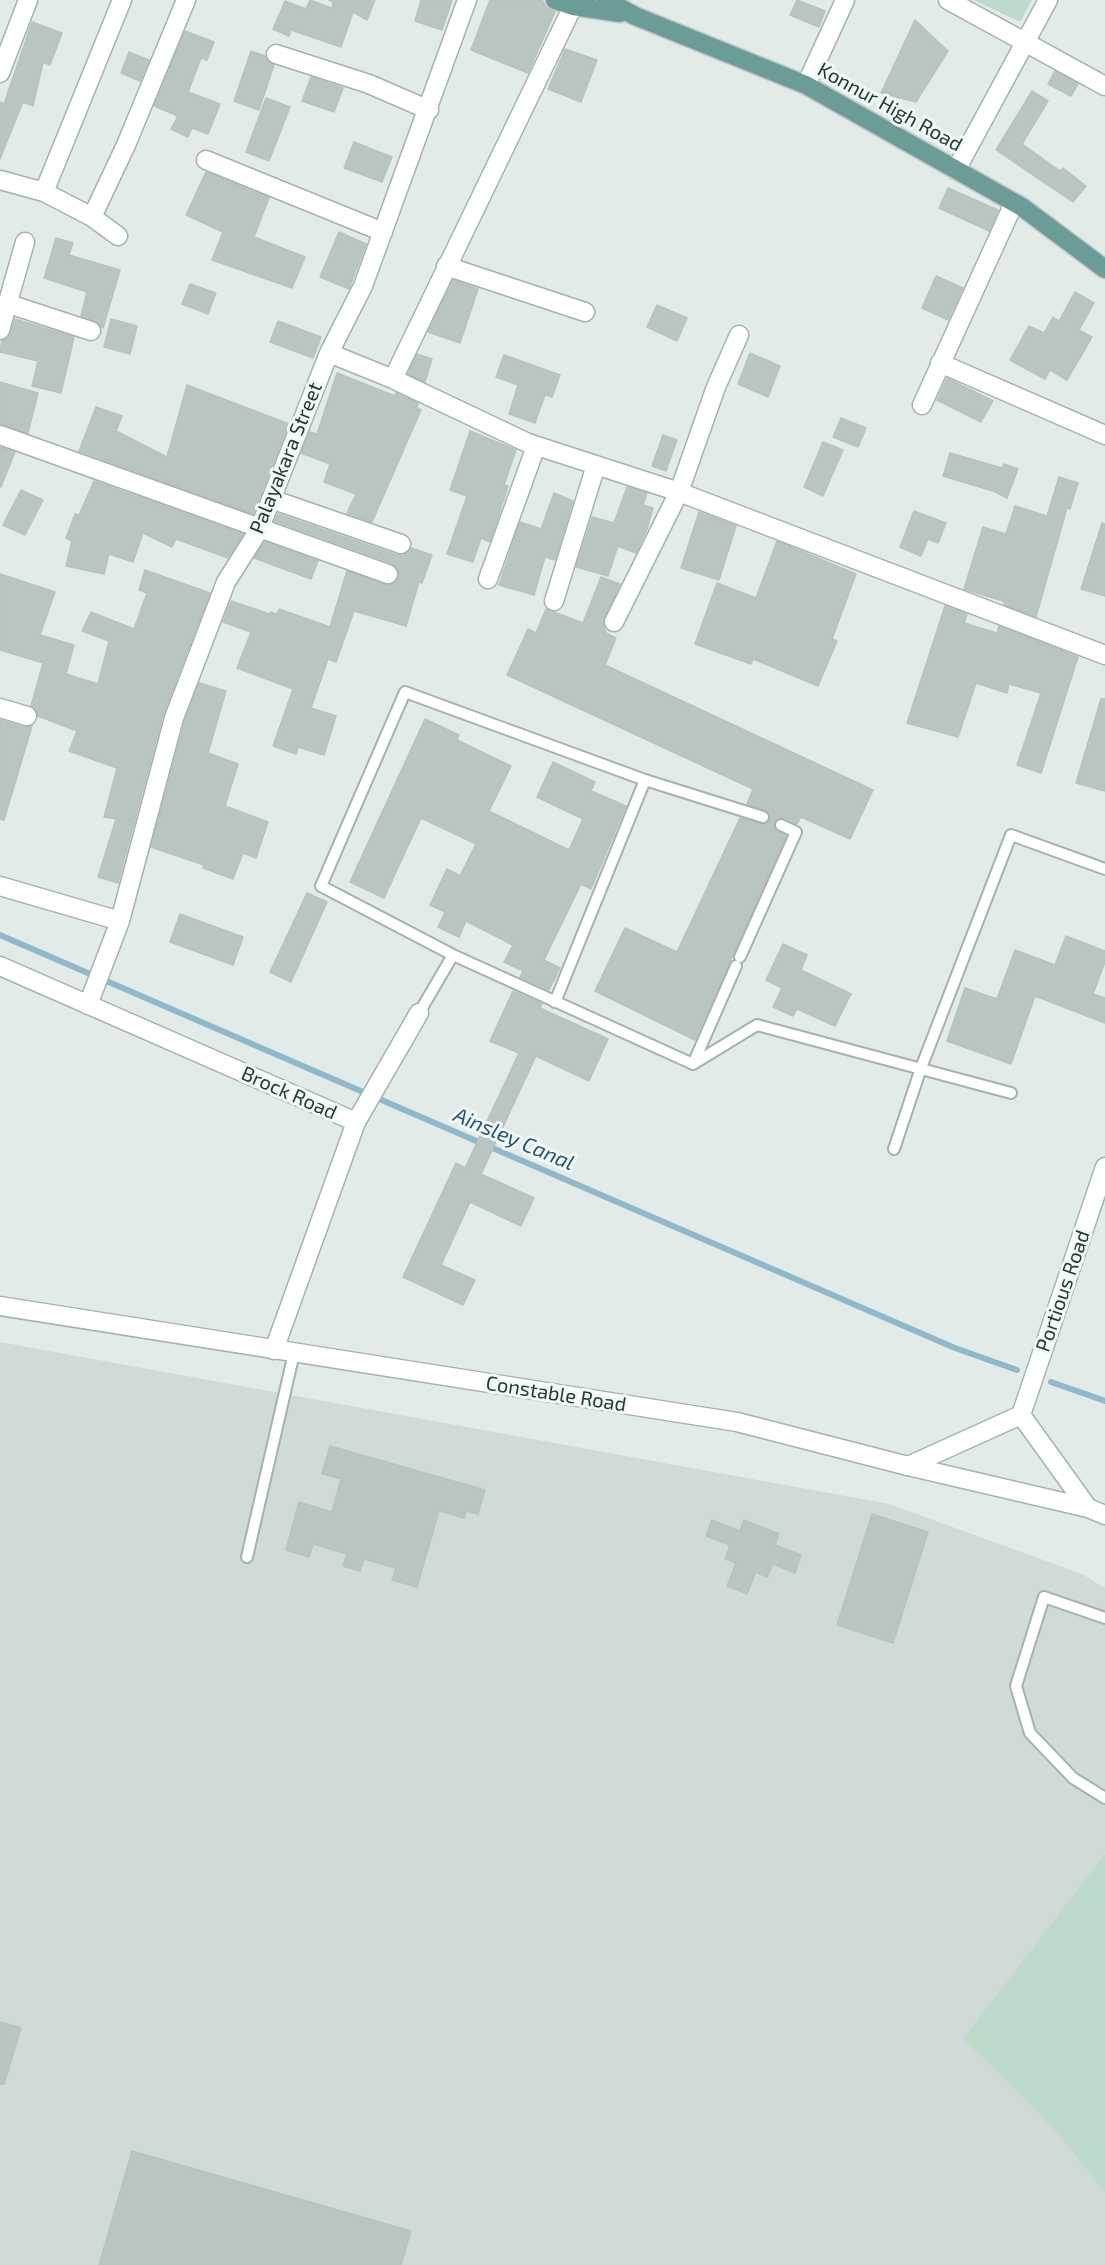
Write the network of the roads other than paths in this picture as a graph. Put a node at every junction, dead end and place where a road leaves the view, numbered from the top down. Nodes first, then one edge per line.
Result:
1 (28, 0) edge
2 (122, 0) edge
3 (186, 0) edge
4 (467, 0) edge
5 (555, 0) edge
6 (606, 0) edge
7 (845, 0) edge
8 (948, 0) edge
9 (1048, 0) edge
10 (573, 6) junction
11 (635, 15) junction
12 (1024, 42) junction
13 (276, 54) dead end
14 (0, 73) edge
15 (806, 85) junction
16 (1105, 86) edge
17 (429, 110) junction
18 (206, 160) dead end
19 (956, 170) junction
20 (0, 180) edge
21 (44, 192) junction
22 (1014, 203) junction
23 (92, 217) junction
24 (384, 232) junction
25 (118, 236) dead end
26 (25, 242) dead end
27 (446, 266) junction
28 (1105, 269) edge
29 (9, 304) junction
30 (585, 312) dead end
31 (0, 330) edge
32 (91, 331) dead end
33 (739, 334) dead end
34 (329, 353) junction
35 (940, 363) junction
36 (393, 379) junction
37 (922, 405) dead end
38 (0, 435) edge
39 (1105, 435) edge
40 (536, 446) junction
41 (596, 465) junction
42 (679, 492) junction
43 (272, 499) junction
44 (259, 530) junction
45 (401, 544) dead end
46 (388, 574) dead end
47 (488, 579) dead end
48 (554, 601) dead end
49 (614, 622) dead end
50 (1105, 656) edge
51 (0, 708) edge
52 (27, 716) dead end
53 (645, 780) junction
54 (763, 817) dead end
55 (781, 825) dead end
56 (1105, 869) edge
57 (0, 886) edge
58 (120, 921) junction
59 (453, 955) junction
60 (0, 966) edge
61 (555, 1002) junction
62 (88, 1005) junction
63 (419, 1013) joint
64 (693, 1064) junction
65 (921, 1068) junction
66 (1011, 1093) dead end
67 (356, 1122) junction
68 (894, 1149) dead end
69 (1105, 1167) edge
70 (0, 1306) edge
71 (274, 1350) junction
72 (294, 1353) junction
73 (1021, 1415) junction
74 (908, 1466) junction
75 (1088, 1509) junction
76 (1105, 1515) edge
77 (247, 1557) dead end
78 (1105, 1618) edge
79 (1105, 1798) edge

1 - 14 street
2 - 21 street
3 - 23 street
4 - 17 street, Palayakara Street
5 - 10 main road, Konnur High Road
6 - 11 main road, Konnur High Road
7 - 15 street
8 - 12 street
9 - 12 street
10 - 11 main road, Konnur High Road
10 - 27 street
11 - 15 main road, Konnur High Road
12 - 16 street
12 - 19 street
13 - 17 street
15 - 19 main road, Konnur High Road
17 - 24 street, Palayakara Street
18 - 24 street
19 - 22 main road, Konnur High Road
20 - 21 street
21 - 23 street
22 - 28 main road, Konnur High Road
22 - 35 street
23 - 25 street
24 - 34 street, Palayakara Street
26 - 29 street
27 - 30 street
27 - 36 street
29 - 31 street
29 - 32 street
33 - 42 street
34 - 36 street
34 - 43 street, Palayakara Street
35 - 37 street
35 - 39 street
36 - 40 street
38 - 44 street
40 - 41 street
40 - 47 street
41 - 42 street
41 - 48 street
42 - 49 street
42 - 50 street
43 - 44 street, Palayakara Street
43 - 45 street
44 - 46 street
44 - 58 street, Palayakara Street
51 - 52 street
53 - 54 lane
53 - 59 lane
53 - 61 lane
55 - 64 lane
56 - 65 lane
57 - 58 street
58 - 62 street, Palayakara Street
59 - 61 lane
59 - 63 lane
60 - 62 street, Brock Road
61 - 64 lane
62 - 67 street, Brock Road
63 - 67 street
64 - 65 lane
65 - 66 lane
65 - 68 lane
67 - 71 street, Brock Road
69 - 73 street, Portious Road
70 - 71 street, Constable Road
71 - 72 street, Constable Road
72 - 74 street, Constable Road
72 - 77 lane
73 - 74 street
73 - 75 street
74 - 75 street, Constable Road
75 - 76 street, Constable Road
78 - 79 lane

